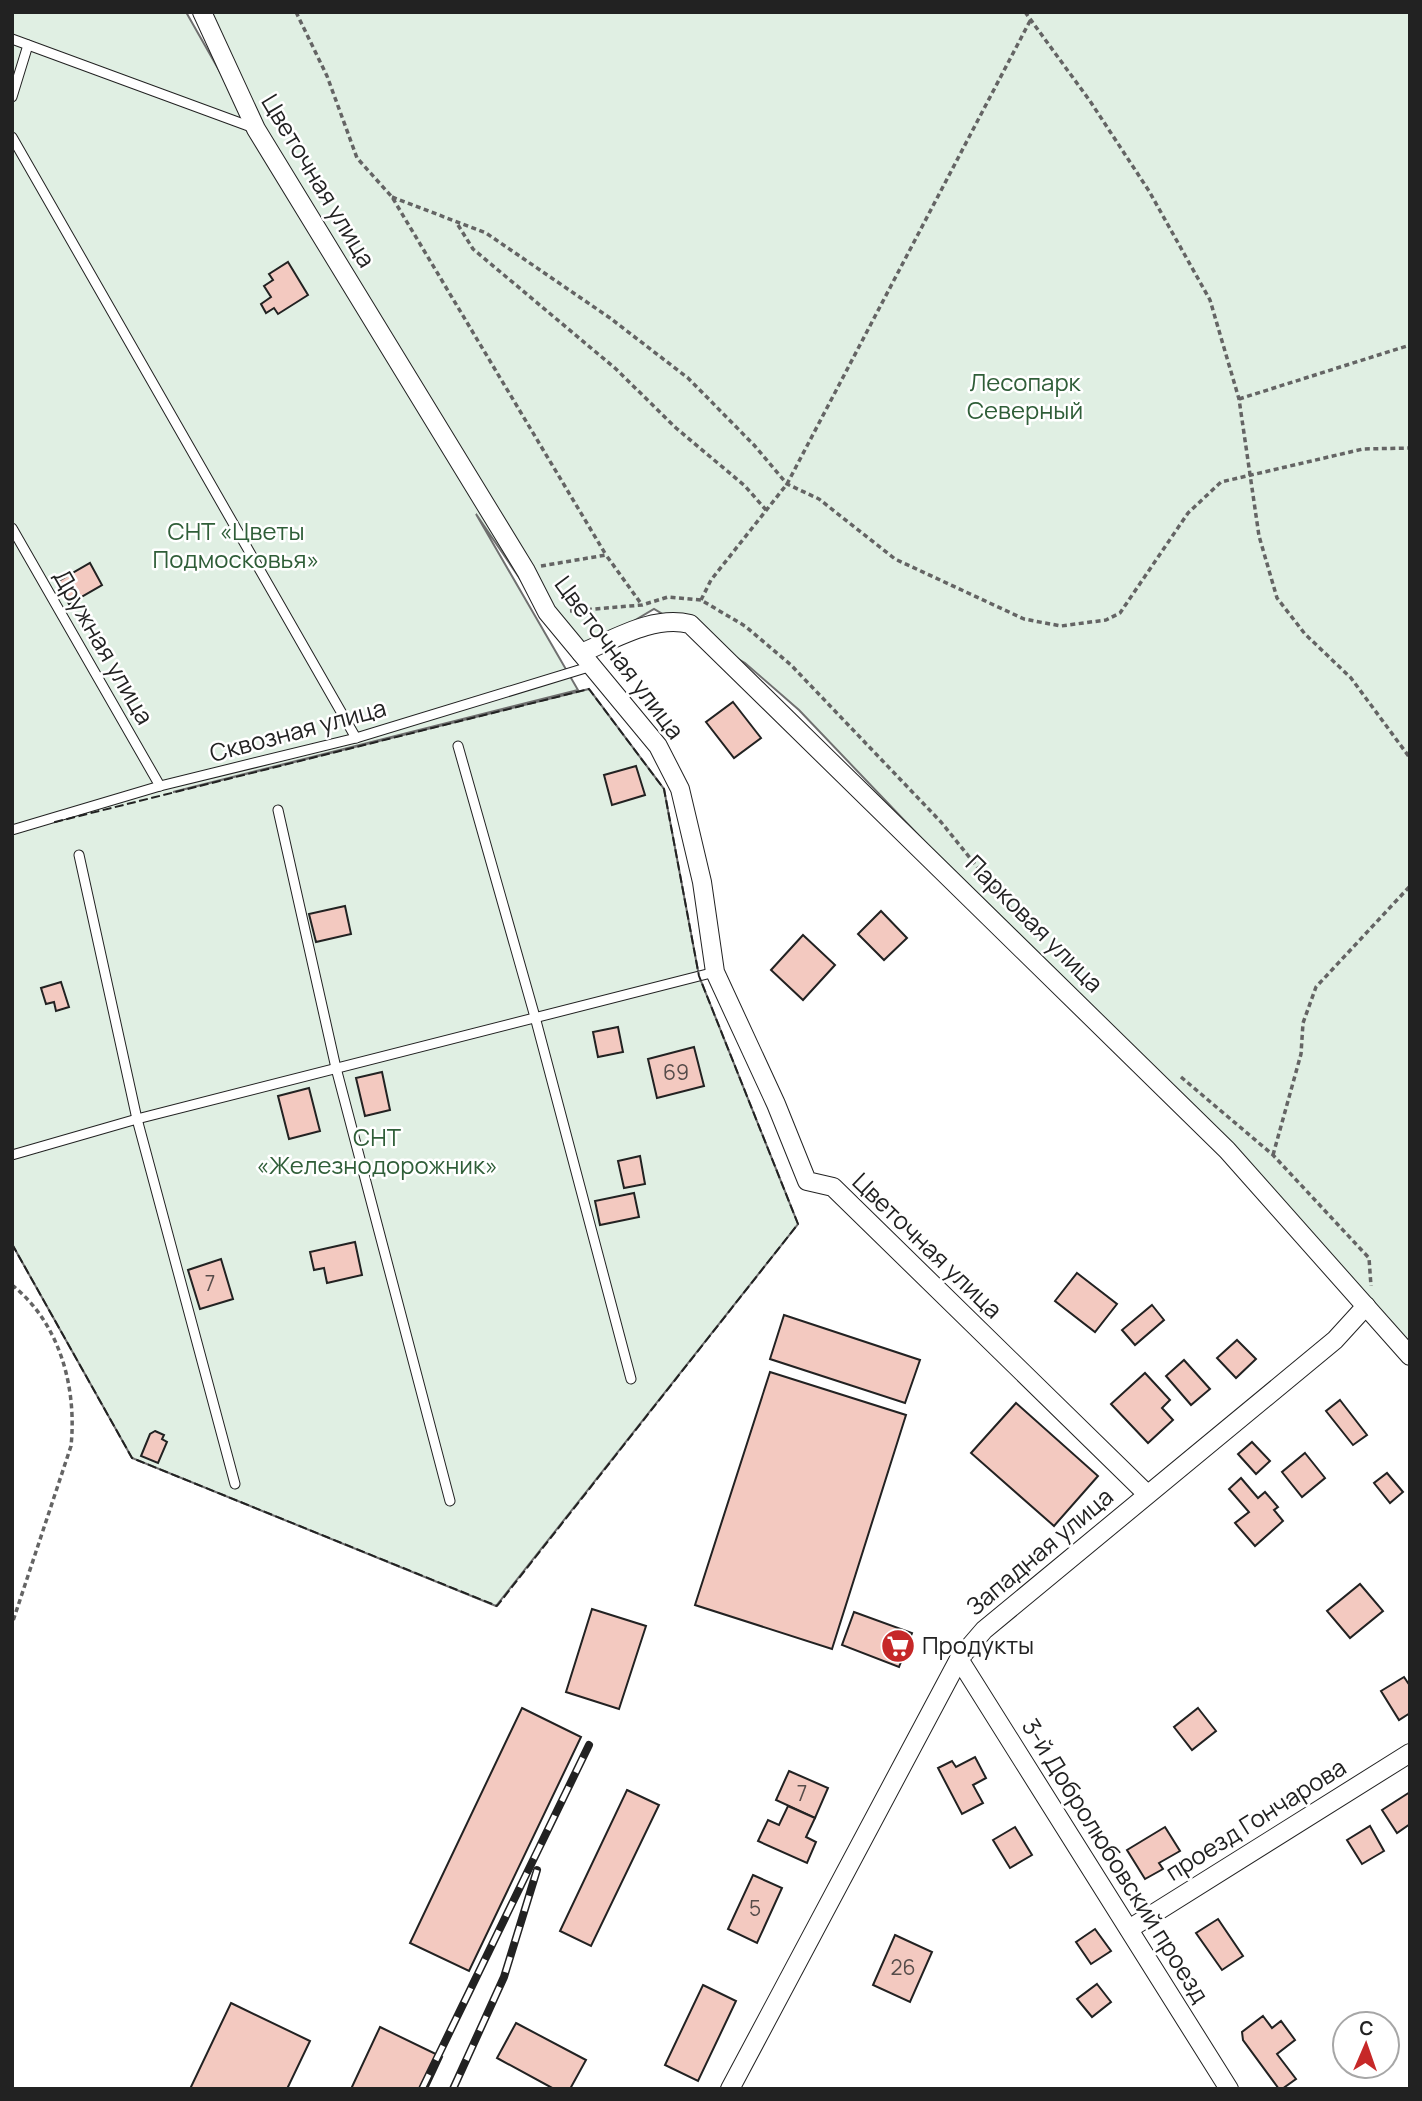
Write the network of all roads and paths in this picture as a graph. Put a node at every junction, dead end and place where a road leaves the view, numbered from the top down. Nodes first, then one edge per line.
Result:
1 (202, 12) edge
2 (296, 12) edge
3 (1025, 12) edge
4 (1031, 19) junction
5 (12, 39) edge
6 (29, 45) junction
7 (12, 97) edge
8 (256, 129) junction
9 (12, 137) edge
10 (392, 197) junction
11 (457, 223) junction
12 (1410, 345) edge
13 (1239, 399) junction
14 (1410, 448) edge
15 (1251, 473) junction
16 (787, 484) junction
17 (766, 510) junction
18 (12, 528) edge
19 (606, 555) junction
20 (526, 571) junction
21 (701, 600) dead end
22 (642, 605) dead end
23 (586, 660) junction
24 (356, 738) junction
25 (458, 746) dead end
26 (1410, 758) edge
27 (160, 786) junction
28 (278, 810) dead end
29 (12, 831) edge
30 (79, 855) dead end
31 (1410, 886) edge
32 (715, 972) junction
33 (535, 1017) junction
34 (336, 1068) junction
35 (137, 1119) junction
36 (12, 1155) edge
37 (1273, 1155) dead end
38 (12, 1285) edge
39 (1366, 1306) junction
40 (1410, 1356) edge
41 (631, 1379) dead end
42 (235, 1484) dead end
43 (1147, 1494) junction
44 (450, 1501) dead end
45 (12, 1624) edge
46 (959, 1659) junction
47 (1408, 1757) edge
48 (1129, 1929) junction
49 (730, 2089) edge
50 (1229, 2089) edge

1 - 8 street, Цветочная улица
2 - 10 path
3 - 4 path
4 - 13 path
4 - 16 path
5 - 6 lane
6 - 7 lane
6 - 8 lane
8 - 20 street, Цветочная улица
9 - 24 lane
10 - 11 path
10 - 19 path
11 - 16 path
11 - 17 path
12 - 13 path
13 - 15 path
14 - 15 path
15 - 16 path
15 - 26 path
16 - 17 path
17 - 21 path
18 - 27 lane, Дружная улица
19 - 20 path
19 - 22 path
20 - 23 street, Цветочная улица
23 - 24 lane, Сквозная улица
23 - 32 street, Цветочная улица
23 - 39 street, Парковая улица
24 - 27 lane, Сквозная улица
25 - 33 lane
27 - 29 lane, Сквозная улица
28 - 34 lane
30 - 35 lane
31 - 37 path
32 - 33 lane
32 - 43 street, Цветочная улица
33 - 34 lane
33 - 41 lane
34 - 35 lane
34 - 44 lane
35 - 36 lane
35 - 42 lane
38 - 45 path
39 - 40 street, Парковая улица
39 - 43 street, Западная улица
43 - 46 street, Западная улица
46 - 48 street, 3-й Добролюбовский проезд
46 - 49 street, Западная улица
47 - 48 street, проезд Гончарова
48 - 50 street, 3-й Добролюбовский проезд

